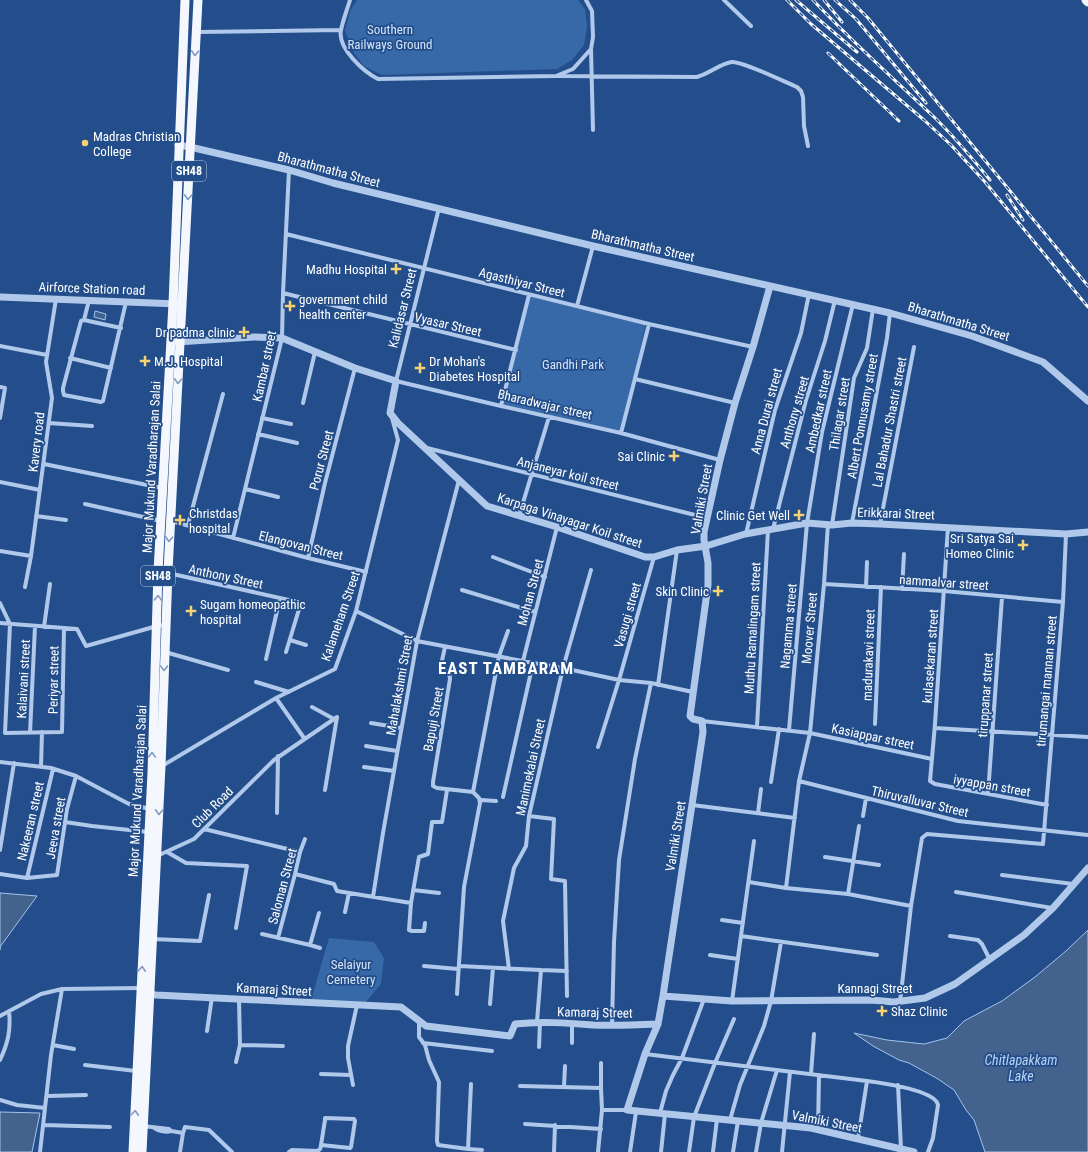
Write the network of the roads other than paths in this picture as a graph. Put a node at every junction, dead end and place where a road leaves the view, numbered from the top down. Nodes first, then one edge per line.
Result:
1 (185, 0) edge
2 (198, 0) edge
3 (350, 0) edge
4 (586, 0) edge
5 (724, 0) edge
6 (1086, 0) edge
7 (1088, 2) edge
8 (751, 26) dead end
9 (340, 30) junction
10 (196, 32) junction
11 (591, 49) junction
12 (556, 76) junction
13 (592, 77) junction
14 (593, 130) dead end
15 (178, 145) junction
16 (808, 146) dead end
17 (190, 147) junction
18 (288, 170) junction
19 (439, 208) junction
20 (286, 234) junction
21 (593, 246) junction
22 (424, 268) junction
23 (770, 286) junction
24 (283, 293) junction
25 (530, 294) junction
26 (809, 294) junction
27 (0, 297) edge
28 (56, 299) junction
29 (89, 300) junction
30 (835, 300) junction
31 (126, 302) junction
32 (178, 304) junction
33 (853, 304) junction
34 (577, 306) junction
35 (873, 309) junction
36 (890, 313) junction
37 (84, 320) junction
38 (649, 324) junction
39 (410, 325) junction
40 (121, 328) junction
41 (282, 338) junction
42 (176, 342) junction
43 (0, 346) edge
44 (753, 347) junction
45 (914, 348) dead end
46 (516, 350) junction
47 (315, 352) junction
48 (48, 354) junction
49 (70, 358) junction
50 (111, 368) junction
51 (355, 368) junction
52 (635, 379) junction
53 (396, 381) junction
54 (0, 387) edge
55 (223, 394) dead end
56 (1088, 401) edge
57 (735, 403) junction
58 (303, 404) dead end
59 (501, 406) junction
60 (390, 413) junction
61 (549, 417) junction
62 (0, 418) edge
63 (262, 418) junction
64 (49, 423) junction
65 (291, 424) dead end
66 (92, 426) dead end
67 (621, 433) junction
68 (258, 434) junction
69 (297, 443) dead end
70 (424, 447) junction
71 (720, 460) junction
72 (44, 464) junction
73 (532, 474) junction
74 (459, 480) junction
75 (0, 482) edge
76 (168, 489) junction
77 (245, 489) junction
78 (40, 490) junction
79 (278, 497) dead end
80 (86, 504) dead end
81 (36, 516) junction
82 (519, 516) junction
83 (707, 518) junction
84 (66, 520) dead end
85 (164, 520) junction
86 (807, 523) junction
87 (852, 523) junction
88 (830, 524) junction
89 (880, 524) junction
90 (188, 525) junction
91 (557, 527) junction
92 (948, 527) junction
93 (770, 530) junction
94 (1088, 532) edge
95 (746, 534) junction
96 (1066, 534) junction
97 (232, 538) junction
98 (706, 546) junction
99 (677, 550) junction
100 (0, 551) edge
101 (904, 554) dead end
102 (31, 556) junction
103 (654, 557) junction
104 (308, 558) junction
105 (493, 558) dead end
106 (867, 562) dead end
107 (591, 570) dead end
108 (366, 572) junction
109 (168, 573) junction
110 (544, 577) junction
111 (50, 584) dead end
112 (824, 584) junction
113 (866, 586) junction
114 (25, 587) dead end
115 (881, 587) junction
116 (902, 589) junction
117 (462, 590) dead end
118 (944, 591) junction
119 (1002, 597) junction
120 (280, 598) junction
121 (1063, 602) junction
122 (0, 603) edge
123 (356, 611) junction
124 (535, 612) junction
125 (0, 623) edge
126 (10, 624) junction
127 (35, 626) junction
128 (161, 626) junction
129 (44, 627) junction
130 (64, 628) junction
131 (508, 630) dead end
132 (290, 640) junction
133 (417, 641) junction
134 (306, 645) dead end
135 (445, 647) junction
136 (165, 652) junction
137 (286, 652) dead end
138 (499, 656) junction
139 (266, 659) dead end
140 (523, 661) junction
141 (533, 664) junction
142 (563, 668) junction
143 (228, 670) dead end
144 (619, 680) junction
145 (256, 682) dead end
146 (651, 684) junction
147 (658, 685) junction
148 (289, 692) junction
149 (693, 692) junction
150 (276, 698) junction
151 (312, 707) dead end
152 (336, 718) junction
153 (702, 721) junction
154 (370, 723) dead end
155 (875, 724) dead end
156 (757, 726) junction
157 (401, 728) junction
158 (935, 728) junction
159 (779, 729) junction
160 (789, 730) junction
161 (42, 732) junction
162 (30, 733) junction
163 (810, 733) junction
164 (992, 733) junction
165 (1052, 735) junction
166 (1088, 737) edge
167 (304, 738) junction
168 (366, 746) dead end
169 (598, 747) dead end
170 (397, 751) junction
171 (278, 756) junction
172 (932, 759) junction
173 (0, 762) edge
174 (14, 763) junction
175 (161, 766) junction
176 (41, 767) junction
177 (364, 767) dead end
178 (53, 768) junction
179 (394, 771) junction
180 (152, 773) junction
181 (76, 776) junction
182 (799, 781) junction
183 (772, 782) dead end
184 (935, 784) joint
185 (761, 789) dead end
186 (325, 790) dead end
187 (447, 790) junction
188 (473, 792) junction
189 (988, 794) junction
190 (504, 797) dead end
191 (866, 798) junction
192 (480, 800) junction
193 (496, 801) dead end
194 (692, 805) junction
195 (1047, 805) junction
196 (150, 809) junction
197 (0, 812) edge
198 (6, 813) junction
199 (277, 813) dead end
200 (758, 813) junction
201 (529, 816) junction
202 (862, 816) dead end
203 (795, 818) junction
204 (65, 822) junction
205 (859, 826) dead end
206 (204, 829) junction
207 (1045, 830) junction
208 (149, 832) junction
209 (1088, 835) edge
210 (305, 839) dead end
211 (754, 841) dead end
212 (0, 850) edge
213 (167, 852) junction
214 (300, 852) junction
215 (157, 856) junction
216 (825, 857) dead end
217 (854, 861) junction
218 (879, 865) dead end
219 (1088, 868) edge
220 (0, 874) edge
221 (296, 874) junction
222 (1002, 875) dead end
223 (28, 878) junction
224 (749, 882) junction
225 (1073, 884) junction
226 (786, 888) junction
227 (413, 890) junction
228 (956, 892) dead end
229 (349, 893) junction
230 (439, 893) dead end
231 (848, 894) junction
232 (209, 895) dead end
233 (373, 897) junction
234 (411, 903) junction
235 (911, 906) junction
236 (1053, 908) junction
237 (345, 912) dead end
238 (319, 913) dead end
239 (722, 920) dead end
240 (425, 923) dead end
241 (743, 923) junction
242 (236, 928) dead end
243 (262, 934) dead end
244 (741, 936) junction
245 (950, 936) dead end
246 (278, 938) junction
247 (152, 939) junction
248 (780, 942) junction
249 (310, 945) junction
250 (320, 948) dead end
251 (710, 955) dead end
252 (877, 955) dead end
253 (738, 959) junction
254 (990, 960) junction
255 (424, 966) dead end
256 (458, 967) junction
257 (493, 968) junction
258 (509, 969) junction
259 (541, 970) junction
260 (567, 971) junction
261 (141, 988) junction
262 (62, 989) junction
263 (149, 994) junction
264 (457, 994) dead end
265 (567, 996) dead end
266 (663, 996) junction
267 (212, 997) junction
268 (239, 999) junction
269 (704, 999) junction
270 (732, 1001) junction
271 (772, 1001) junction
272 (900, 1002) junction
273 (490, 1004) dead end
274 (357, 1005) junction
275 (10, 1010) junction
276 (0, 1016) edge
277 (734, 1019) dead end
278 (419, 1021) junction
279 (539, 1022) junction
280 (572, 1023) junction
281 (658, 1024) junction
282 (612, 1025) junction
283 (207, 1031) dead end
284 (814, 1034) dead end
285 (423, 1042) junction
286 (572, 1043) dead end
287 (53, 1045) junction
288 (240, 1045) junction
289 (283, 1046) dead end
290 (539, 1047) dead end
291 (74, 1049) dead end
292 (492, 1051) dead end
293 (646, 1054) junction
294 (682, 1058) junction
295 (0, 1060) edge
296 (236, 1062) dead end
297 (601, 1062) dead end
298 (715, 1062) junction
299 (85, 1064) dead end
300 (565, 1066) dead end
301 (748, 1067) junction
302 (777, 1070) junction
303 (137, 1072) junction
304 (790, 1072) junction
305 (321, 1074) dead end
306 (811, 1074) junction
307 (351, 1075) junction
308 (819, 1075) junction
309 (867, 1081) junction
310 (471, 1084) dead end
311 (353, 1085) dead end
312 (520, 1086) dead end
313 (898, 1086) junction
314 (564, 1087) junction
315 (601, 1088) junction
316 (86, 1095) dead end
317 (47, 1096) junction
318 (0, 1100) edge
319 (45, 1108) junction
320 (602, 1110) junction
321 (627, 1110) junction
322 (636, 1112) junction
323 (662, 1114) junction
324 (694, 1117) junction
325 (717, 1119) junction
326 (730, 1120) junction
327 (738, 1121) junction
328 (761, 1123) junction
329 (525, 1124) dead end
330 (44, 1125) junction
331 (555, 1125) junction
332 (785, 1125) junction
333 (143, 1126) junction
334 (110, 1127) dead end
335 (601, 1129) junction
336 (818, 1129) junction
337 (183, 1133) junction
338 (858, 1139) junction
339 (321, 1145) junction
340 (468, 1149) junction
341 (901, 1149) junction
342 (482, 1150) dead end
343 (40, 1152) edge
344 (133, 1152) edge
345 (142, 1152) edge
346 (180, 1152) edge
347 (232, 1152) edge
348 (289, 1152) edge
349 (554, 1152) edge
350 (598, 1152) edge
351 (630, 1152) edge
352 (661, 1152) edge
353 (689, 1152) edge
354 (713, 1152) edge
355 (733, 1152) edge
356 (756, 1152) edge
357 (782, 1152) edge
358 (914, 1152) edge
359 (928, 1152) edge

1 - 15 main road, SH48
2 - 10 main road, SH48
3 - 9 street
4 - 11 street
5 - 8 street
6 - 7 main road
9 - 10 street
9 - 12 street
10 -> 17 main road, SH48
11 - 12 street
11 - 13 street
12 - 13 street
13 - 14 street
13 - 16 street
15 - 17 street, Bharathmatha Street
15 - 32 main road, SH48
17 - 18 street, Bharathmatha Street
17 -> 32 main road, SH48
18 - 19 street, Bharathmatha Street
18 - 20 street, Kambar street
19 - 21 street, Bharathmatha Street
19 - 22 street, Kalidasar Street
20 - 22 street, Agasthiyar Street
20 - 24 street, Kambar street
21 - 23 street, Bharathmatha Street
21 - 34 street
22 - 25 street, Agasthiyar Street
22 - 39 street, Kalidasar Street
23 - 26 street, Bharathmatha Street
23 - 44 street, Valmiki Street
24 - 39 street, Vyasar Street
24 - 41 street, Kambar street
25 - 34 street, Agasthiyar Street
25 - 46 street
26 - 30 street, Bharathmatha Street
26 - 95 street, Anna Durai street
27 - 28 street, Airforce Station road
28 - 29 street, Airforce Station road
28 - 48 street, Kavery road
29 - 31 street, Airforce Station road
29 - 37 street
30 - 33 street, Bharathmatha Street
30 - 93 street, Anthony street
31 - 32 street, Airforce Station road
31 - 40 street
32 - 42 main road, SH48
33 - 35 street, Bharathmatha Street
33 - 86 street, Ambedkar street
34 - 38 street, Agasthiyar Street
35 - 36 street, Bharathmatha Street
35 - 88 street, Thilagar street
36 - 56 street, Bharathmatha Street
36 - 87 street, Albert Ponnusamy street
37 - 40 street
37 - 49 street
38 - 44 street, Agasthiyar Street
38 - 52 street
39 - 46 street, Vyasar Street
39 - 53 street, Kalidasar Street
40 - 50 street
41 - 42 street, Bharadwajar street
41 - 47 street, Bharadwajar street
41 - 63 street, Kambar street
42 - 76 main road, Major Mukund Varadharajan Salai / SH48
43 - 48 street
44 - 57 street, Valmiki Street
45 - 89 street, Lal Bahadur Shastri street
46 - 59 street
47 - 51 street, Bharadwajar street
47 - 58 street
48 - 64 street, Kavery road
49 - 50 street
49 - 50 street
51 - 53 street, Bharadwajar street
51 - 104 street, Porur Street
52 - 57 street
52 - 67 street
53 - 59 street, Bharadwajar street
53 - 60 street, Kalidasar Street
54 - 62 street
55 - 90 street
57 - 71 street, Valmiki Street
59 - 61 street, Bharadwajar street
60 - 70 street, Karpaga Vinayagar Koil street
60 - 108 street, Kalameham Street
61 - 67 street, Bharadwajar street
61 - 73 street
63 - 65 street
63 - 68 street, Kambar street
64 - 66 street
64 - 72 street, Kavery road
67 - 71 street, Bharadwajar street
68 - 69 street
68 - 77 street, Kambar street
70 - 73 street, Anjaneyar koil street
70 - 74 street, Karpaga Vinayagar Koil street
71 - 83 street, Valmiki Street
72 - 76 street
72 - 78 street, Kavery road
73 - 82 street
73 - 83 street, Anjaneyar koil street
74 - 82 street, Karpaga Vinayagar Koil street
74 - 133 street, Mahalakshmi Street
75 - 78 street
76 - 85 main road, Major Mukund Varadharajan Salai / SH48
77 - 79 street
77 - 97 street, Kambar street
78 - 81 street, Kavery road
80 - 85 street, Elangovan Street
81 - 84 street
81 - 102 street, Kavery road
82 - 91 street, Karpaga Vinayagar Koil street
83 - 98 street, Valmiki Street
85 - 90 street, Elangovan Street
85 -> 109 main road, Major Mukund Varadharajan Salai / SH48
128 -> 85 main road, Major Mukund Varadharajan Salai / SH48
86 - 88 street, Erikkarai Street
86 - 93 street, Erikkarai Street
86 - 160 street, Nagamma street
87 - 88 street, Erikkarai Street
87 - 89 street, Erikkarai Street
88 - 112 street, Moover Street
89 - 92 street, Erikkarai Street
90 - 97 street, Elangovan Street
91 - 103 street, Karpaga Vinayagar Koil street
91 - 110 street, Mohan Street
92 - 96 street, Erikkarai Street
92 - 118 street, kulasekaran street
93 - 95 street, Erikkarai Street
93 - 156 street, Muthu Ramalingam street
94 - 96 street, Erikkarai Street
95 - 98 street, Erikkarai Street
96 - 121 street, tirumangai mannan street
97 - 104 street, Elangovan Street
98 - 99 street, Karpaga Vinayagar Koil street
98 - 149 street, Valmiki Street
99 - 103 street, Karpaga Vinayagar Koil street
99 - 147 street
100 - 102 street
101 - 116 street
102 - 114 street, Kavery road
103 - 144 street, Vasugi street
104 - 108 street, Elangovan Street
105 - 110 street
106 - 113 street
107 - 142 street, Manimekalai Street
108 - 123 street, Kalameham Street
109 - 120 street, Anthony Street
109 - 128 main road, Major Mukund Varadharajan Salai / SH48
110 - 124 street, Mohan Street
111 - 129 street
112 - 113 street, nammalvar street
112 - 163 street, Moover Street
113 - 115 street, nammalvar street
115 - 116 street, nammalvar street
115 - 155 street, madurakavi street
116 - 118 street, nammalvar street
117 - 124 street
118 - 119 street, nammalvar street
118 - 158 street, kulasekaran street
119 - 121 street, nammalvar street
119 - 164 street, tiruppanar street
120 - 132 street, Anthony Street
120 - 139 street
121 - 165 street, tirumangai mannan street
122 - 126 street
123 - 133 street
123 - 148 street, Kalameham Street
124 - 140 street, Mohan Street
125 - 126 street
126 - 127 street
126 - 162 street
127 - 129 street
127 - 162 street, Kalaivani street
128 - 130 street
128 - 136 main road, Major Mukund Varadharajan Salai / SH48
180 -> 128 main road, Major Mukund Varadharajan Salai / SH48
129 - 130 street
130 - 161 street, Periyar street
131 - 138 street
132 - 134 street
132 - 137 street
133 - 135 street
133 - 157 street, Mahalakshmi Street
135 - 138 street
135 - 187 street, Bapuji Street
136 - 143 street
136 -> 175 main road, Major Mukund Varadharajan Salai / SH48
138 - 140 street
138 - 188 street
140 - 141 street
141 - 142 street
141 - 190 street
142 - 144 street
142 - 201 street, Manimekalai Street
144 - 146 street
144 - 169 street, Vasugi street
145 - 148 street
146 - 147 street
146 - 282 street
147 - 149 street
148 - 150 street, Kalameham Street
149 - 153 street, Valmiki Street
150 - 167 street
150 - 175 street, Kalameham Street
151 - 152 street
152 - 167 street, Club Road
152 - 186 street
153 - 156 street, Kasiappar street
153 - 194 street, Valmiki Street
154 - 157 street
156 - 159 street, Kasiappar street
157 - 170 street, Mahalakshmi Street
158 - 164 street
158 - 172 street, kulasekaran street
159 - 160 street, Kasiappar street
159 - 183 street
160 - 163 street, Kasiappar street
161 - 162 street
161 - 176 street
163 - 172 street, Kasiappar street
163 - 182 street
164 - 165 street
164 - 189 street, tiruppanar street
165 - 166 street
165 - 195 street, tirumangai mannan street
167 - 171 street, Club Road
168 - 170 street
170 - 179 street, Mahalakshmi Street
171 - 199 street
171 - 206 street, Club Road
172 - 184 street, kulasekaran street
173 - 174 street
174 - 176 street
174 - 198 street
175 - 180 street, Kalameham Street
175 -> 215 main road, Major Mukund Varadharajan Salai / SH48
176 - 178 street
177 - 179 street
178 - 181 street
178 - 223 street, Nakeeran street
179 - 233 street, Mahalakshmi Street
180 - 196 main road, Major Mukund Varadharajan Salai / SH48
181 - 196 street
181 - 204 street, Jeeva street
182 - 191 street, Thiruvalluvar Street
182 - 203 street
184 - 189 street, iyyappan street
185 - 200 street
187 - 188 street
187 - 227 street
188 - 192 street
189 - 195 street, iyyappan street
191 - 202 street
191 - 207 street, Thiruvalluvar Street
192 - 193 street
192 - 256 street
194 - 200 street
194 - 266 street, Valmiki Street
195 - 207 street, tirumangai mannan street
196 - 208 main road, Major Mukund Varadharajan Salai / SH48
197 - 198 street
198 - 212 street
200 - 203 street
201 - 258 street, Manimekalai Street
201 - 260 street
203 - 226 street
204 - 208 street
204 - 223 street, Jeeva street
205 - 217 street
206 - 213 street, Club Road
206 - 214 street
207 - 209 street, Thiruvalluvar Street
207 - 235 street, tirumangai mannan street
261 -> 208 main road, Major Mukund Varadharajan Salai / SH48
210 - 214 street, Saloman Street
211 - 224 street
213 - 215 street, Club Road
213 - 242 street
214 - 221 street, Saloman Street
215 - 247 main road, Major Mukund Varadharajan Salai / SH48
216 - 217 street
217 - 218 street
217 - 231 street
219 - 225 street, Kannagi Street
220 - 223 street, Jeeva street
221 - 229 street
221 - 246 street, Saloman Street
222 - 225 street
224 - 226 street
224 - 241 street
225 - 236 street, Kannagi Street
226 - 231 street
227 - 230 street
227 - 234 street
228 - 236 street
229 - 233 street
229 - 237 street
231 - 235 street
232 - 247 street
233 - 234 street
234 - 240 street
235 - 272 street
236 - 254 street, Kannagi Street
238 - 249 street
239 - 241 street
241 - 244 street
243 - 246 street
244 - 248 street
244 - 253 street
245 - 254 street
246 - 249 street
247 - 263 main road, Major Mukund Varadharajan Salai / SH48
248 - 252 street
248 - 271 street
249 - 250 street
251 - 253 street
253 - 270 street
254 - 272 street, Kannagi Street
255 - 256 street
256 - 257 street
256 - 264 street
257 - 258 street
257 - 273 street
258 - 259 street
259 - 260 street
259 - 279 street
260 - 265 street
261 - 262 street
261 - 263 street
261 - 303 main road, Major Mukund Varadharajan Salai / SH48
262 - 275 street
262 - 287 street
263 - 267 street, Kamaraj Street
263 - 333 main road, Major Mukund Varadharajan Salai / SH48
266 - 269 street, Kannagi Street
266 - 281 street, Valmiki Street
267 - 268 street, Kamaraj Street
267 - 283 street
268 - 274 street, Kamaraj Street
268 - 288 street
269 - 270 street, Kannagi Street
269 - 294 street
270 - 271 street, Kannagi Street
271 - 272 street, Kannagi Street
271 - 301 street
274 - 278 street, Kamaraj Street
274 - 307 street
275 - 276 street
275 - 295 street
277 - 298 street
278 - 279 street, Kamaraj Street
278 - 285 street
279 - 280 street, Kamaraj Street
279 - 290 street
280 - 282 street, Kamaraj Street
280 - 286 street
281 - 282 street, Kamaraj Street
281 - 293 street, Valmiki Street
284 - 306 street
285 - 292 street
285 - 340 street
287 - 291 street
287 - 317 street
288 - 289 street
288 - 296 street
293 - 294 street
293 - 321 street, Valmiki Street
294 - 298 street
294 - 323 street
297 - 315 street
298 - 301 street
298 - 324 street
299 - 303 street
300 - 314 street
301 - 302 street
301 - 326 street
302 - 304 street
302 - 328 street
344 -> 303 main road, Major Mukund Varadharajan Salai / SH48
304 - 306 street
304 - 332 street
305 - 307 street
306 - 308 street
307 - 311 street
308 - 309 street
308 - 336 street
309 - 313 street
309 - 338 street
310 - 340 street
312 - 314 street
313 - 341 street
313 - 359 street
314 - 315 street
315 - 320 street
316 - 317 street
317 - 319 street
318 - 319 street
319 - 330 street
320 - 321 street
320 - 335 street
321 - 322 street, Valmiki Street
322 - 323 street, Valmiki Street
322 - 351 street
323 - 324 street, Valmiki Street
323 - 352 street
324 - 325 street, Valmiki Street
324 - 353 street
325 - 326 street, Valmiki Street
325 - 354 street
326 - 327 street, Valmiki Street
327 - 328 street, Valmiki Street
327 - 355 street
328 - 332 street, Valmiki Street
328 - 356 street
329 - 331 street
330 - 334 street
330 - 343 street
331 - 335 street
331 - 349 street
332 - 336 street, Valmiki Street
332 - 357 street
333 - 337 street
333 - 345 main road, Major Mukund Varadharajan Salai / SH48
335 - 350 street
336 - 338 street, Valmiki Street
337 - 346 street
337 - 347 street
338 - 341 street, Valmiki Street
339 - 339 street
339 - 348 street
340 - 342 street
341 - 358 street, Valmiki Street

